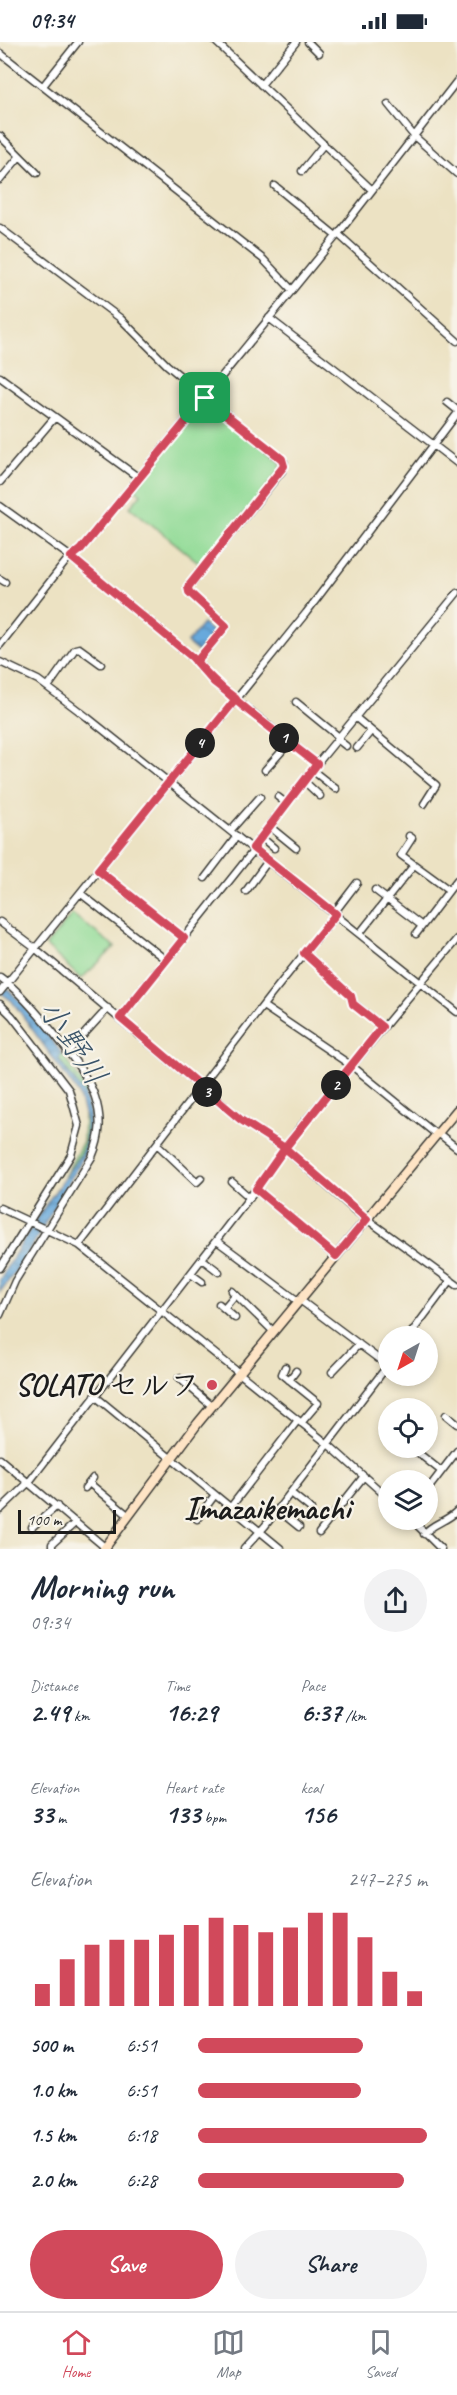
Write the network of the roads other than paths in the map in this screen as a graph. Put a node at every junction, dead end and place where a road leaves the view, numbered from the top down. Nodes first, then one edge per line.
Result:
1 (78, 42) edge
2 (216, 42) edge
3 (296, 42) edge
4 (308, 42) edge
5 (0, 53) edge
6 (319, 53) dead end
7 (457, 81) edge
8 (261, 85) junction
9 (43, 86) junction
10 (388, 104) dead end
11 (0, 136) edge
12 (414, 136) junction
13 (324, 144) junction
14 (19, 157) junction
15 (302, 171) dead end
16 (37, 173) dead end
17 (457, 174) edge
18 (0, 180) edge
19 (275, 186) dead end
20 (371, 189) junction
21 (0, 228) edge
22 (337, 235) junction
23 (292, 290) junction
24 (269, 318) junction
25 (457, 341) edge
26 (0, 376) edge
27 (205, 398) junction
28 (447, 402) dead end
29 (457, 413) edge
30 (55, 417) junction
31 (433, 445) junction
32 (457, 463) edge
33 (139, 478) junction
34 (0, 482) edge
35 (0, 506) edge
36 (71, 557) junction
37 (457, 593) edge
38 (0, 645) edge
39 (0, 662) edge
40 (196, 662) junction
41 (101, 664) dead end
42 (48, 687) junction
43 (236, 699) junction
44 (296, 702) dead end
45 (355, 717) junction
46 (371, 731) junction
47 (338, 738) junction
48 (290, 742) junction
49 (346, 746) dead end
50 (357, 748) dead end
51 (317, 764) junction
52 (265, 770) dead end
53 (312, 770) junction
54 (304, 781) junction
55 (168, 782) junction
56 (336, 789) dead end
57 (320, 796) dead end
58 (260, 797) dead end
59 (278, 797) dead end
60 (286, 804) junction
61 (424, 804) dead end
62 (269, 826) junction
63 (230, 831) junction
64 (237, 836) junction
65 (410, 836) dead end
66 (261, 837) junction
67 (274, 848) dead end
68 (296, 848) dead end
69 (253, 849) junction
70 (268, 861) junction
71 (414, 865) junction
72 (98, 870) junction
73 (205, 878) dead end
74 (457, 880) edge
75 (357, 884) dead end
76 (375, 890) dead end
77 (246, 891) dead end
78 (449, 891) junction
79 (80, 892) junction
80 (387, 899) junction
81 (335, 914) junction
82 (0, 922) edge
83 (422, 926) junction
84 (360, 933) junction
85 (417, 934) dead end
86 (184, 938) junction
87 (457, 939) edge
88 (36, 948) junction
89 (304, 953) junction
90 (166, 960) junction
91 (0, 977) edge
92 (419, 981) junction
93 (7, 983) junction
94 (0, 992) edge
95 (0, 1005) edge
96 (263, 1006) junction
97 (108, 1008) junction
98 (457, 1012) edge
99 (120, 1018) junction
100 (382, 1027) junction
101 (67, 1053) junction
102 (352, 1066) junction
103 (201, 1087) junction
104 (457, 1110) edge
105 (437, 1134) junction
106 (157, 1144) junction
107 (285, 1148) junction
108 (457, 1149) edge
109 (201, 1178) dead end
110 (232, 1182) dead end
111 (256, 1189) junction
112 (250, 1198) junction
113 (0, 1208) edge
114 (367, 1219) junction
115 (30, 1221) junction
116 (46, 1229) junction
117 (217, 1241) junction
118 (79, 1245) junction
119 (336, 1256) junction
120 (202, 1259) junction
121 (0, 1268) edge
122 (219, 1272) dead end
123 (191, 1274) junction
124 (451, 1280) junction
125 (201, 1282) dead end
126 (457, 1285) edge
127 (299, 1300) junction
128 (162, 1312) junction
129 (0, 1315) edge
130 (236, 1318) dead end
131 (417, 1326) edge
132 (273, 1331) junction
133 (359, 1344) junction
134 (378, 1358) edge
135 (285, 1367) dead end
136 (296, 1371) dead end
137 (332, 1372) dead end
138 (238, 1373) junction
139 (179, 1378) dead end
140 (378, 1379) edge
141 (289, 1380) junction
142 (94, 1396) junction
143 (212, 1406) junction
144 (446, 1415) dead end
145 (299, 1421) junction
146 (457, 1424) edge
147 (329, 1445) junction
148 (457, 1451) edge
149 (425, 1458) edge
150 (0, 1459) edge
151 (170, 1460) junction
152 (441, 1471) junction
153 (438, 1475) edge
154 (364, 1476) junction
155 (29, 1482) junction
156 (89, 1483) dead end
157 (378, 1489) edge
158 (291, 1493) junction
159 (214, 1496) junction
160 (57, 1506) junction
161 (230, 1508) junction
162 (311, 1509) dead end
163 (0, 1510) edge
164 (278, 1510) junction
165 (457, 1511) edge
166 (129, 1515) junction
167 (197, 1519) dead end
168 (76, 1522) junction
169 (32, 1527) dead end
170 (299, 1527) dead end
171 (421, 1530) edge
172 (259, 1532) junction
173 (318, 1533) dead end
174 (424, 1534) junction
175 (106, 1548) edge
176 (280, 1548) edge
177 (52, 1549) edge
178 (244, 1549) edge
179 (441, 1549) edge

1 - 9 street
2 - 8 street
3 - 8 street
4 - 6 street
5 - 9 street
7 - 12 street
8 - 13 street
9 - 23 street
10 - 12 street
11 - 14 street
12 - 17 street
12 - 20 street
13 - 15 street
13 - 20 street
14 - 16 street
14 - 18 street
19 - 22 street
20 - 22 street
21 - 27 street
22 - 23 street
22 - 25 street
23 - 24 street
24 - 27 street
24 - 31 street
26 - 30 street
27 - 33 street
27 - 40 street
28 - 29 street
29 - 31 street
30 - 33 street
30 - 34 street
31 - 32 street
31 - 43 street
33 - 36 street
35 - 36 street
36 - 38 street
36 - 40 street
37 - 45 street
39 - 42 street
40 - 43 street
41 - 42 street
42 - 55 street
43 - 48 street
43 - 55 street
44 - 47 street
45 - 46 street
45 - 47 street
46 - 50 street
46 - 61 street
47 - 49 street
47 - 51 street
48 - 51 street
48 - 52 street
51 - 53 street
53 - 54 street
53 - 56 street
54 - 57 street
54 - 60 street
55 - 63 street
55 - 72 street
58 - 63 street
59 - 60 street
60 - 62 street
62 - 66 street
62 - 68 street
63 - 64 street
64 - 69 street
64 - 73 street
65 - 71 street
66 - 67 street
66 - 69 street
69 - 70 street
69 - 86 street
70 - 77 street
70 - 81 street
71 - 78 street
71 - 80 street
72 - 79 street
72 - 86 street
74 - 78 street
75 - 81 street
76 - 80 street
78 - 83 street
79 - 88 street
79 - 90 street
80 - 83 street
80 - 84 street
81 - 84 street
81 - 89 street
82 - 88 street
83 - 85 street
84 - 92 street
86 - 90 street
87 - 92 street
88 - 93 street
88 - 97 street
89 - 96 street
89 - 100 street
90 - 99 street
91 - 93 street
92 - 98 street
92 - 100 street
93 - 94 street
93 - 101 street
95 - 115 street
96 - 102 street
96 - 103 street
97 - 99 street
97 - 101 street
99 - 103 street
100 - 102 street
101 - 116 street
102 - 105 street
102 - 107 street
103 - 106 street
103 - 107 street
104 - 105 street
105 - 108 street
105 - 114 street
106 - 109 street
106 - 118 street
107 - 111 street
107 - 114 street
110 - 112 street
111 - 112 street
111 - 119 street
112 - 117 street
113 - 115 street
114 - 119 street
114 - 124 street
115 - 116 street
115 - 121 street
116 - 118 street
116 - 129 street
117 - 120 street
117 - 127 street
118 - 128 street
119 - 127 street
120 - 122 street
120 - 123 street
123 - 125 street
123 - 128 street
124 - 126 street
124 - 131 street
127 - 132 street
127 - 133 street
128 - 138 street
128 - 142 street
130 - 132 street
132 - 138 street
133 - 134 street
133 - 137 street
135 - 141 street
136 - 141 street
138 - 143 street
138 - 145 street
139 - 143 street
140 - 147 street
141 - 145 street
142 - 151 street
142 - 155 street
143 - 151 street
144 - 146 street
145 - 147 street
145 - 161 street
147 - 154 street
147 - 158 street
148 - 152 street
149 - 152 street
150 - 155 street
151 - 159 street
151 - 166 street
152 - 153 street
154 - 157 street
154 - 173 street
155 - 160 street
155 - 163 street
156 - 166 street
158 - 162 street
158 - 164 street
159 - 161 street
159 - 167 street
160 - 168 street
160 - 169 street
161 - 172 street
164 - 170 street
164 - 172 street
165 - 174 street
166 - 175 street
168 - 175 street
168 - 177 street
171 - 174 street
172 - 176 street
172 - 178 street
174 - 179 street

